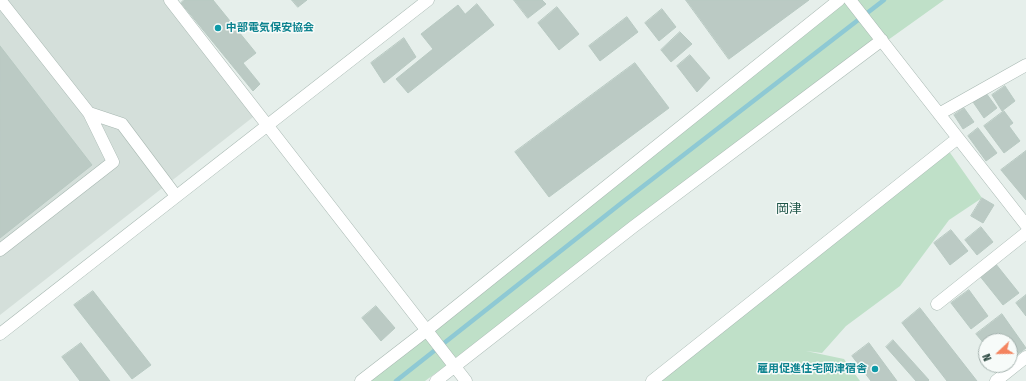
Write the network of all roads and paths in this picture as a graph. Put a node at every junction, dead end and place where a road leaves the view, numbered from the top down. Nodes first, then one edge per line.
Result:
1 (0, 0) edge
2 (170, 0) edge
3 (428, 0) edge
4 (839, 0) edge
5 (852, 3) edge
6 (879, 37) junction
7 (1026, 64) edge
8 (89, 113) junction
9 (939, 114) junction
10 (268, 125) junction
11 (958, 138) junction
12 (176, 196) junction
13 (1026, 225) edge
14 (1026, 233) edge
15 (0, 250) edge
16 (937, 304) dead end
17 (0, 334) edge
18 (430, 334) junction
19 (1026, 357) edge
20 (452, 363) junction
21 (361, 381) edge
22 (436, 381) edge
23 (466, 381) edge
24 (652, 381) edge
25 (996, 381) edge

1 - 8 street
2 - 10 street
3 - 10 street
4 - 18 street
5 - 6 street
6 - 9 street
6 - 20 street
7 - 9 street
8 - 12 street
8 - 15 street
9 - 11 street
10 - 12 street
10 - 18 street
11 - 13 street
11 - 24 street
12 - 17 street
14 - 16 street
18 - 20 street
18 - 21 street
19 - 25 street
20 - 22 street
20 - 23 street

